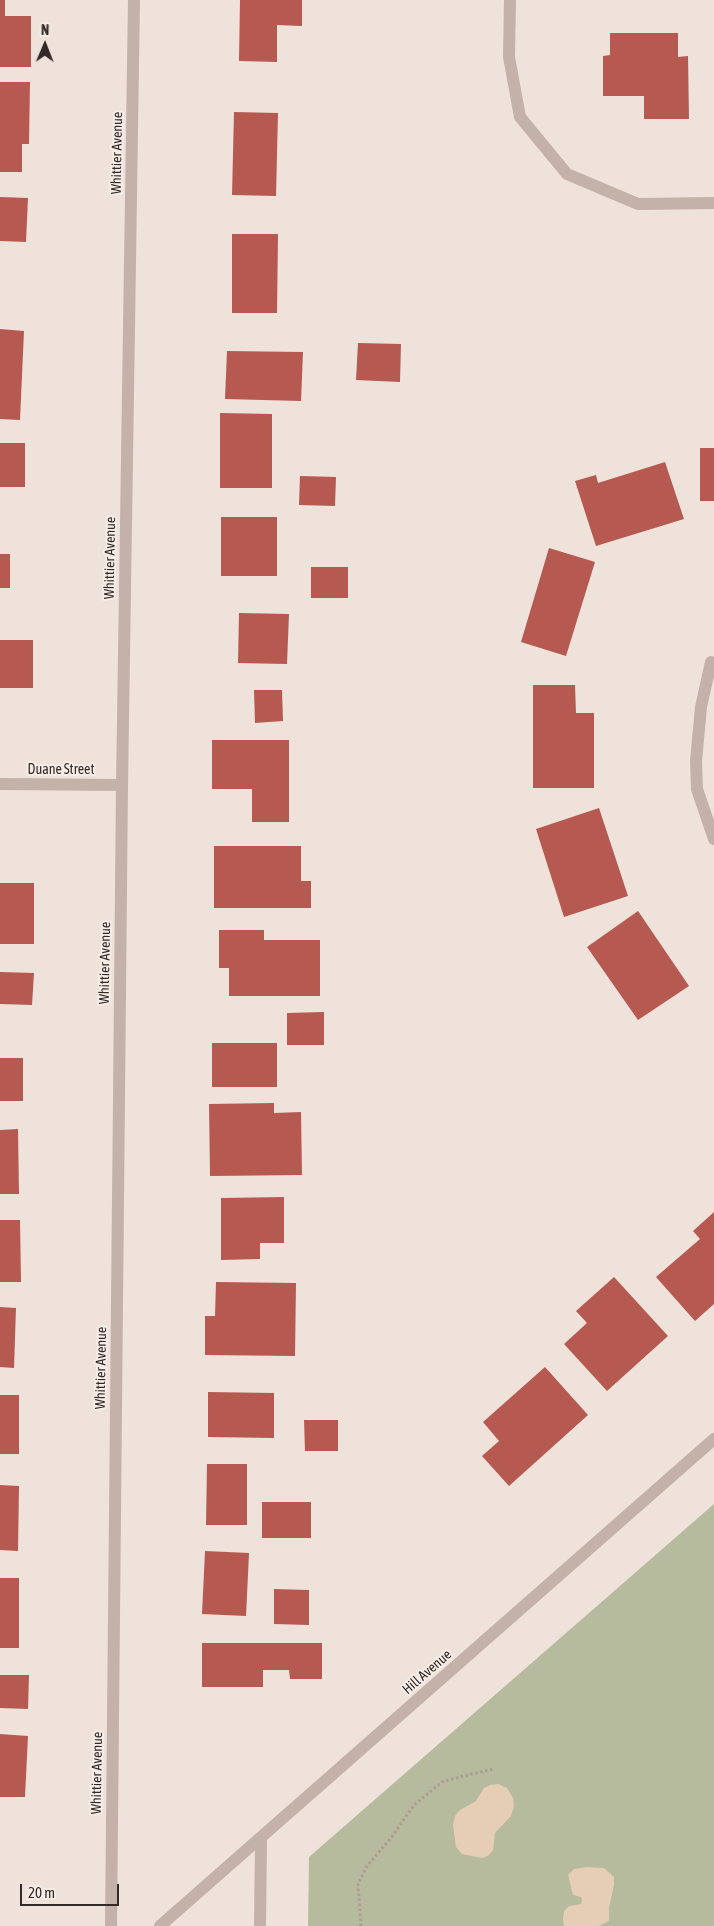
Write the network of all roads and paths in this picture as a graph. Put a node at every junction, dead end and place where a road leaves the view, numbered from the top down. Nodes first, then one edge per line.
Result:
1 (134, 0) edge
2 (510, 0) edge
3 (714, 202) edge
4 (711, 662) dead end
5 (0, 784) edge
6 (122, 785) junction
7 (714, 839) edge
8 (714, 1439) edge
9 (494, 1770) dead end
10 (261, 1839) junction
11 (111, 1926) edge
12 (160, 1926) edge
13 (260, 1926) edge
14 (361, 1926) edge

1 - 6 street, Whittier Avenue
2 - 3 street
4 - 7 street
5 - 6 street, Duane Street
6 - 11 street, Whittier Avenue
8 - 10 street, Hill Avenue
9 - 14 path
10 - 12 street, Hill Avenue
10 - 13 street

